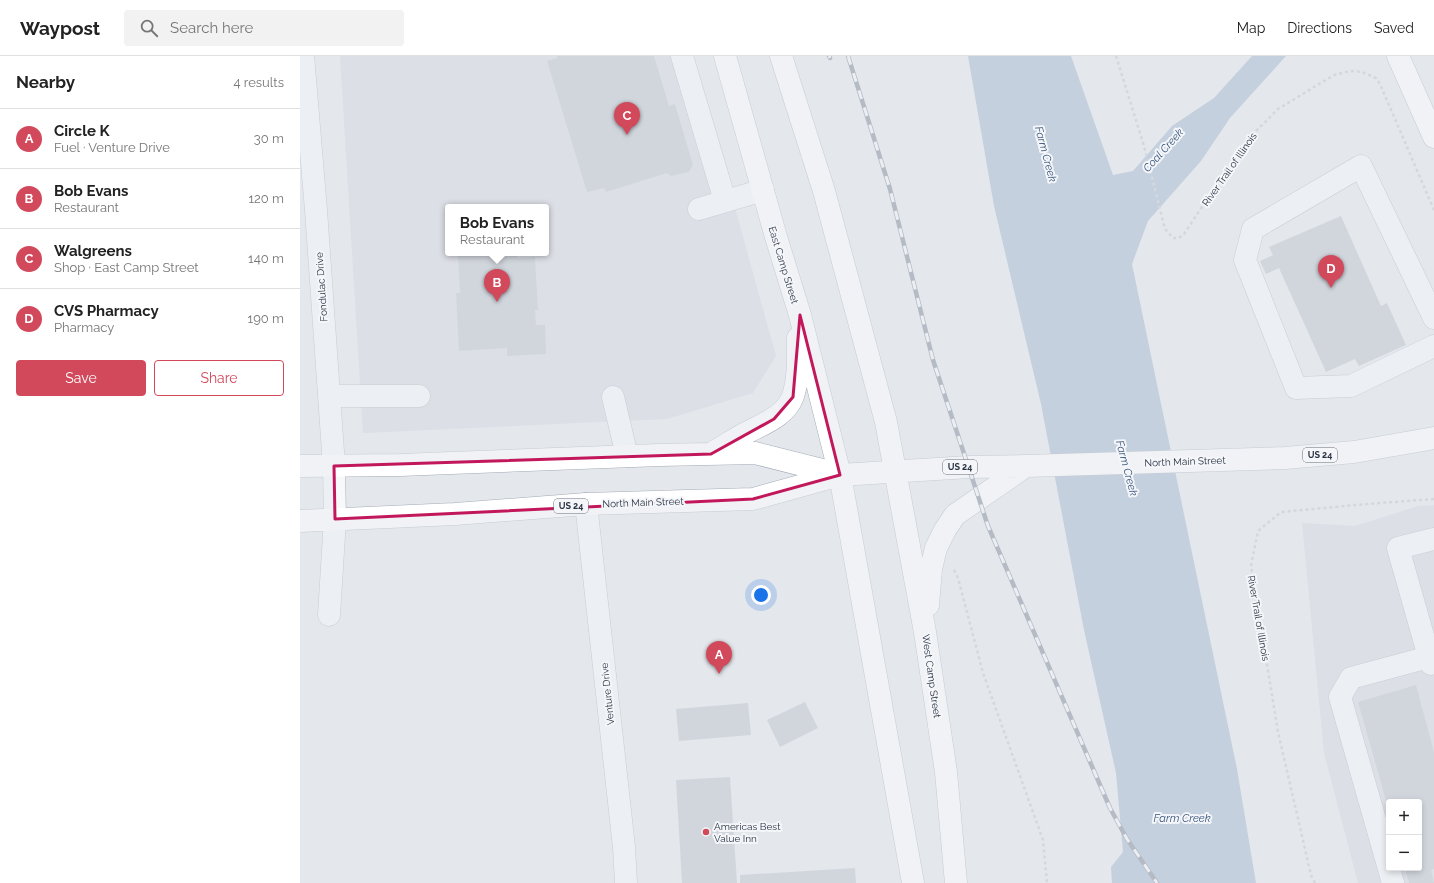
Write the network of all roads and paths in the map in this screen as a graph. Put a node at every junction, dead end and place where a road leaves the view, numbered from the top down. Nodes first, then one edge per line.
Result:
1 (303, 56) edge
2 (682, 56) edge
3 (725, 56) edge
4 (781, 56) edge
5 (1116, 56) edge
6 (1398, 56) edge
7 (303, 89) edge
8 (305, 134) edge
9 (1434, 137) edge
10 (762, 190) junction
11 (725, 201) junction
12 (700, 209) dead end
13 (1434, 210) edge
14 (1427, 287) edge
15 (800, 315) junction
16 (1434, 318) edge
17 (1434, 346) edge
18 (329, 396) junction
19 (419, 396) dead end
20 (613, 397) dead end
21 (1434, 438) edge
22 (711, 454) junction
23 (627, 456) junction
24 (300, 466) edge
25 (334, 466) junction
26 (1026, 466) junction
27 (894, 471) junction
28 (840, 475) junction
29 (1434, 499) edge
30 (586, 504) junction
31 (335, 519) junction
32 (300, 521) edge
33 (1434, 539) edge
34 (952, 566) dead end
35 (329, 615) dead end
36 (925, 632) junction
37 (1432, 664) edge
38 (626, 883) edge
39 (913, 883) edge
40 (956, 883) edge
41 (1047, 883) edge
42 (1315, 883) edge
43 (1393, 883) edge

1 - 7 street, Fondulac Drive
2 - 11 street
3 - 10 main road, East Camp Street
4 - 27 main road
5 - 13 path, River Trail of Illinois
6 - 9 main road
7 - 8 street, Fondulac Drive
8 - 18 street, Fondulac Drive
10 - 11 street
10 - 15 main road, East Camp Street
11 - 12 street
14 - 16 street
14 - 17 street
15 - 22 main road
15 - 28 main road, East Camp Street
18 - 19 street
18 - 25 street, Fondulac Drive
20 - 23 street
21 - 26 main road, North Main Street / US 24
22 - 23 main road, North Main Street / US 24
22 - 28 main road, North Main Street / US 24
23 - 25 main road, North Main Street / US 24
24 - 25 main road, North Main Street / US 24
25 - 31 street, Fondulac Drive
26 - 27 main road, North Main Street / US 24
26 - 36 main road
27 - 28 main road, North Main Street / US 24
27 - 36 main road, West Camp Street
28 - 30 main road, North Main Street / US 24
28 - 39 main road
29 - 42 path, River Trail of Illinois
30 - 31 main road, North Main Street / US 24
30 - 38 street, Venture Drive
31 - 32 main road, North Main Street / US 24
31 - 35 street, Fondulac Drive
33 - 37 street
34 - 41 path
36 - 40 main road, West Camp Street
37 - 43 street

